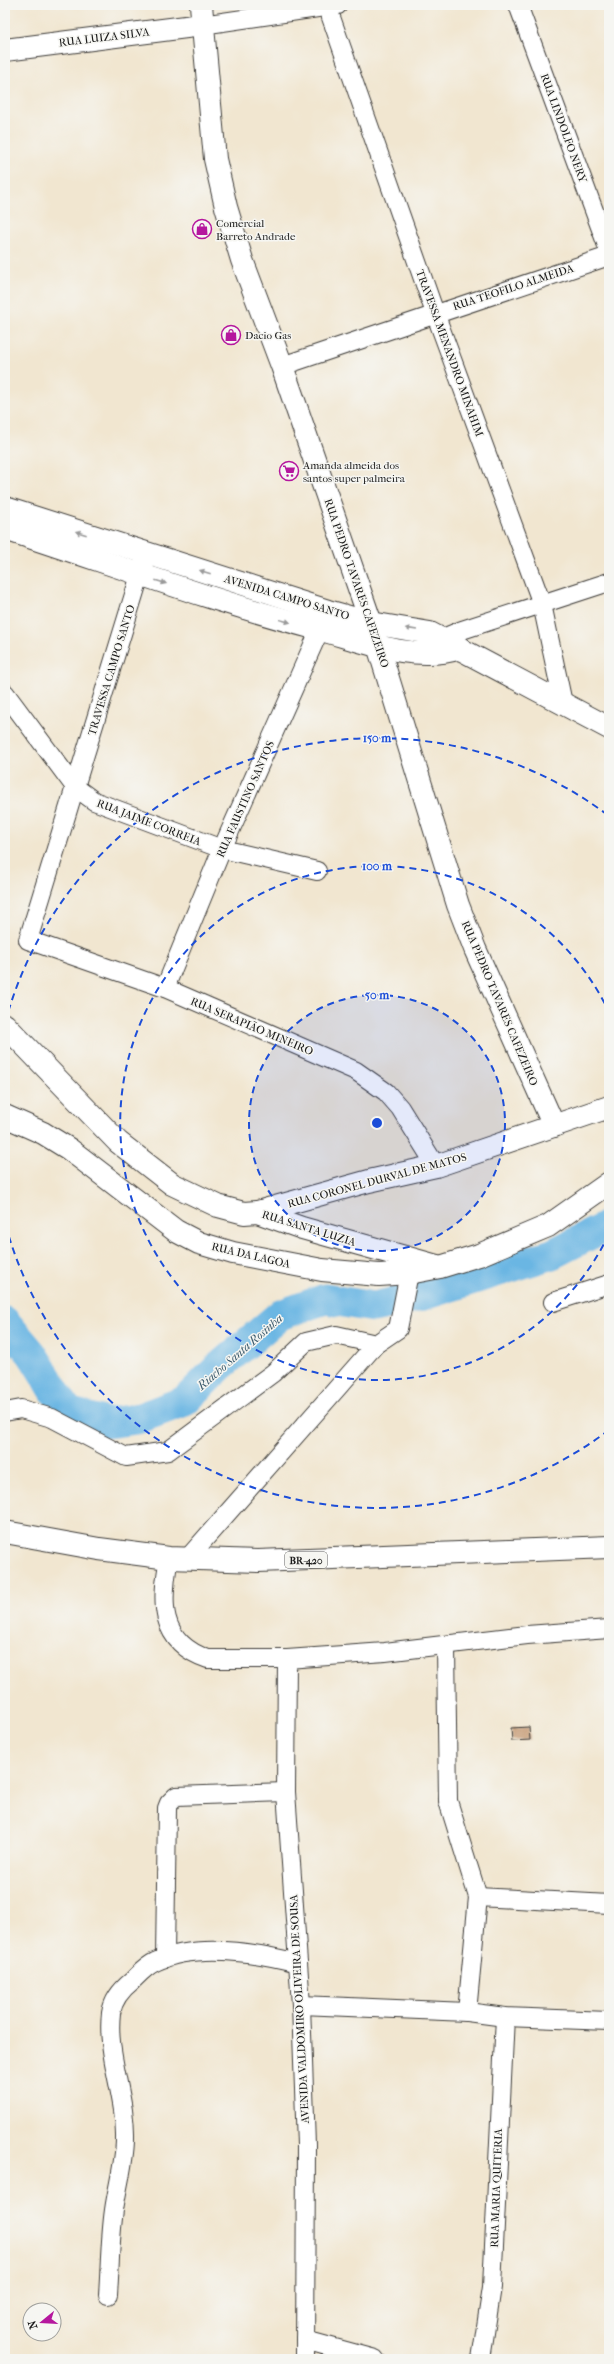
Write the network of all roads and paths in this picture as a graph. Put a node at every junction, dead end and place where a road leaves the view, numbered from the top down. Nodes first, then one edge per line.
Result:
1 (518, 5) edge
2 (334, 6) edge
3 (202, 15) edge
4 (5, 50) edge
5 (609, 251) edge
6 (609, 256) edge
7 (435, 313) junction
8 (282, 366) junction
9 (5, 508) edge
10 (5, 529) edge
11 (147, 554) junction
12 (140, 576) junction
13 (609, 582) edge
14 (542, 604) junction
15 (324, 620) junction
16 (371, 623) junction
17 (451, 643) junction
18 (379, 646) junction
19 (5, 693) edge
20 (563, 703) junction
21 (609, 728) edge
22 (75, 787) junction
23 (222, 849) junction
24 (317, 871) dead end
25 (28, 940) joint
26 (165, 988) junction
27 (5, 1025) edge
28 (609, 1106) edge
29 (5, 1116) edge
30 (554, 1126) junction
31 (436, 1166) junction
32 (609, 1183) edge
33 (257, 1212) junction
34 (440, 1267) junction
35 (409, 1274) junction
36 (609, 1284) edge
37 (553, 1302) dead end
38 (376, 1344) junction
39 (5, 1412) edge
40 (5, 1532) edge
41 (609, 1547) edge
42 (178, 1558) junction
43 (609, 1629) edge
44 (446, 1646) junction
45 (287, 1659) junction
46 (286, 1792) junction
47 (478, 1897) junction
48 (609, 1904) edge
49 (166, 1958) junction
50 (298, 1963) junction
51 (301, 2006) junction
52 (467, 2012) junction
53 (505, 2017) junction
54 (609, 2021) edge
55 (108, 2295) dead end
56 (305, 2340) junction
57 (305, 2359) edge
58 (375, 2359) edge
59 (481, 2359) edge

1 - 5 street, RUA LINDOLFO NERY
2 - 3 street
2 - 7 street, TRAVESSA MENANDRO MINAHIM
3 - 4 street, RUA LUIZA SILVA
3 - 8 street, RUA PEDRO TAVARES CAFEZEIRO
6 - 7 street, RUA TEOFILO ALMEIDA
7 - 8 street, RUA TEOFILO ALMEIDA
7 - 14 street, TRAVESSA MENANDRO MINAHIM
8 - 16 street, RUA PEDRO TAVARES CAFEZEIRO
11 -> 9 street, AVENIDA CAMPO SANTO
10 - 12 street, AVENIDA CAMPO SANTO
11 - 12 street, TRAVESSA CAMPO SANTO
15 -> 11 street, AVENIDA CAMPO SANTO
12 -> 15 street, AVENIDA CAMPO SANTO
12 - 22 street, TRAVESSA CAMPO SANTO
13 - 14 street
14 - 17 street
14 - 20 street, TRAVESSA MENANDRO MINAHIM
15 - 16 street, AVENIDA CAMPO SANTO
15 - 18 street, AVENIDA CAMPO SANTO
15 - 23 street, RUA FAUSTINO SANTOS
17 -> 16 street, AVENIDA CAMPO SANTO
16 - 18 street, RUA PEDRO TAVARES CAFEZEIRO
17 - 18 street, AVENIDA CAMPO SANTO
17 - 20 street
18 - 30 street, RUA PEDRO TAVARES CAFEZEIRO
19 - 22 street, RUA JAIME CORREIA
20 - 21 street
22 - 23 street, RUA JAIME CORREIA
22 - 25 street, TRAVESSA CAMPO SANTO
23 - 24 street, RUA JAIME CORREIA
23 - 26 street, RUA FAUSTINO SANTOS
25 - 26 street, RUA SERAPIÃO MINEIRO
26 - 31 street, RUA SERAPIÃO MINEIRO
27 - 33 street, RUA SANTA LUZIA
28 - 30 street, RUA CORONEL DURVAL DE MATOS
29 - 35 street, RUA DA LAGOA
30 - 31 street, RUA CORONEL DURVAL DE MATOS
31 - 33 street, RUA CORONEL DURVAL DE MATOS
32 - 34 street, RUA DA LAGOA
33 - 34 street, RUA SANTA LUZIA
34 - 35 street, RUA DA LAGOA
35 - 38 street
36 - 37 street
38 - 39 street
38 - 42 street
40 - 42 street, BR-420
41 - 42 street, BR-420
42 - 45 street
43 - 44 street
44 - 45 street
44 - 47 street
45 - 46 street, AVENIDA VALDOMIRO OLIVEIRA DE SOUSA
46 - 49 street
46 - 50 street, AVENIDA VALDOMIRO OLIVEIRA DE SOUSA
47 - 48 street
47 - 52 street
49 - 50 street
49 - 55 street
50 - 51 street, AVENIDA VALDOMIRO OLIVEIRA DE SOUSA
51 - 52 street
51 - 56 street, AVENIDA VALDOMIRO OLIVEIRA DE SOUSA
52 - 53 street
53 - 54 street
53 - 59 street, RUA MARIA QUITERIA
56 - 57 street, AVENIDA VALDOMIRO OLIVEIRA DE SOUSA
56 - 58 street

